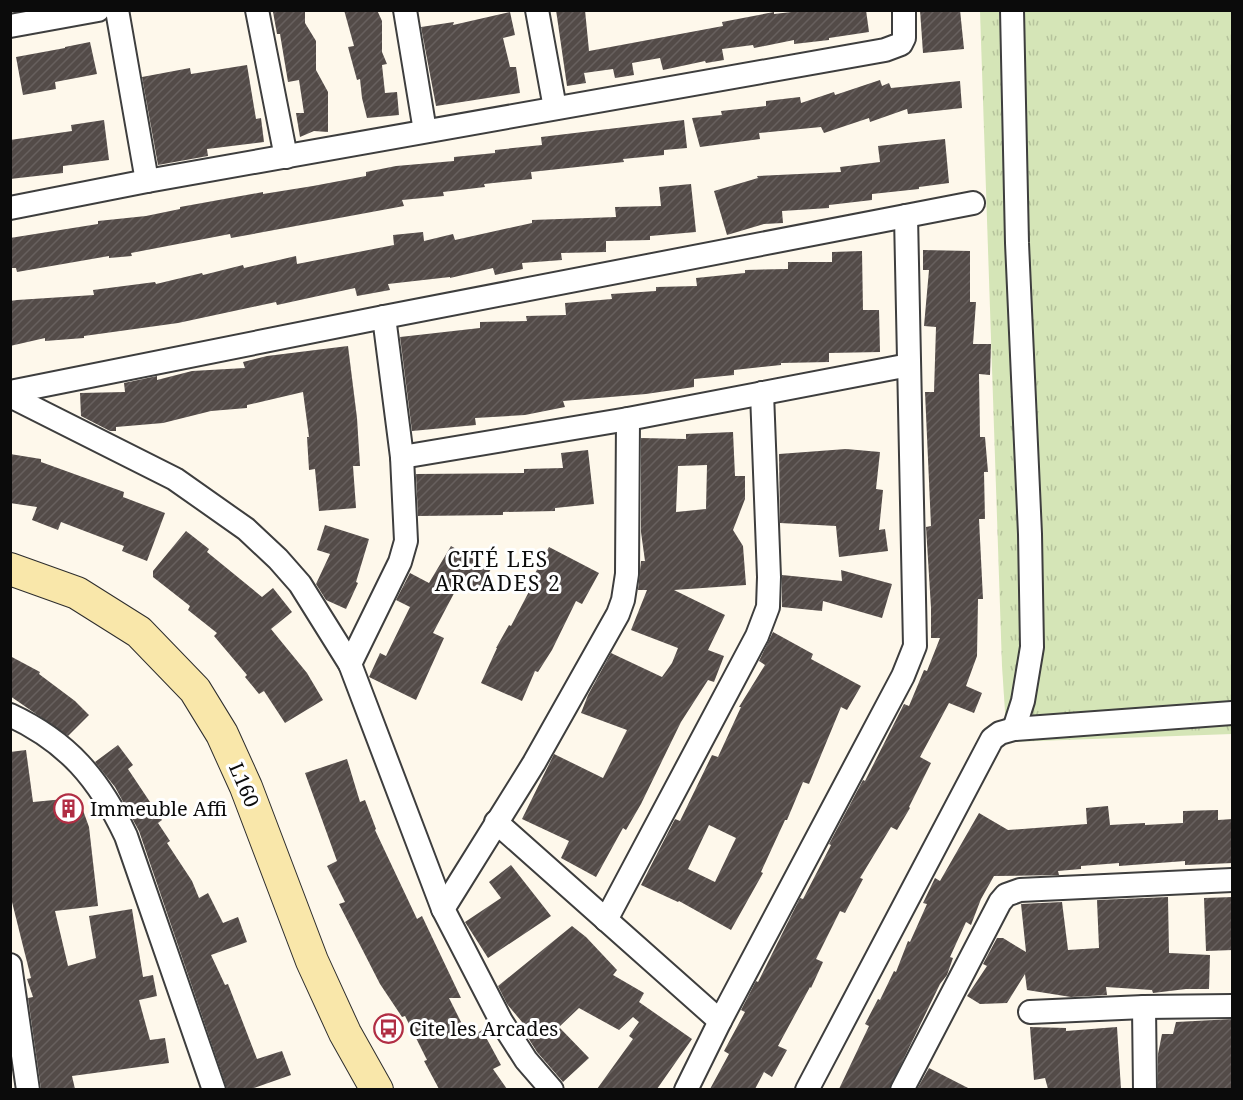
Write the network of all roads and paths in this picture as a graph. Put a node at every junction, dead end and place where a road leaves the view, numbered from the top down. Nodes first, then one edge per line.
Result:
1 (98, 10) edge
2 (117, 10) edge
3 (257, 10) edge
4 (405, 10) edge
5 (537, 10) edge
6 (904, 10) edge
7 (1012, 10) edge
8 (10, 26) edge
9 (555, 108) junction
10 (425, 131) junction
11 (286, 156) junction
12 (147, 181) junction
13 (973, 203) dead end
14 (10, 208) edge
15 (906, 216) junction
16 (384, 317) junction
17 (909, 365) junction
18 (762, 393) junction
19 (10, 394) edge
20 (628, 419) junction
21 (402, 457) junction
22 (10, 569) edge
23 (350, 664) junction
24 (1233, 713) edge
25 (10, 715) edge
26 (1014, 729) junction
27 (496, 822) junction
28 (1233, 880) edge
29 (443, 909) junction
30 (606, 920) junction
31 (10, 964) edge
32 (1233, 1006) edge
33 (1144, 1007) junction
34 (1030, 1012) dead end
35 (720, 1021) junction
36 (28, 1089) edge
37 (214, 1089) edge
38 (377, 1089) edge
39 (552, 1089) edge
40 (686, 1089) edge
41 (807, 1089) edge
42 (902, 1089) edge
43 (1145, 1089) edge

1 - 8 street
2 - 12 street
3 - 11 street
4 - 10 street
5 - 9 street
6 - 9 street
7 - 26 street
9 - 10 street
10 - 11 street
11 - 12 street
12 - 14 street
13 - 15 street
15 - 16 street
15 - 17 street
16 - 19 street
16 - 21 street
17 - 18 street
17 - 35 street
18 - 20 street
18 - 30 street
19 - 23 street
20 - 21 street
20 - 27 street
21 - 23 street
22 - 38 street, L160
23 - 29 street
24 - 26 street
25 - 37 street
26 - 41 street
27 - 29 street
27 - 30 street
28 - 42 street
29 - 39 street
30 - 35 street
31 - 36 street
32 - 33 street
33 - 34 street
33 - 43 street
35 - 40 street

